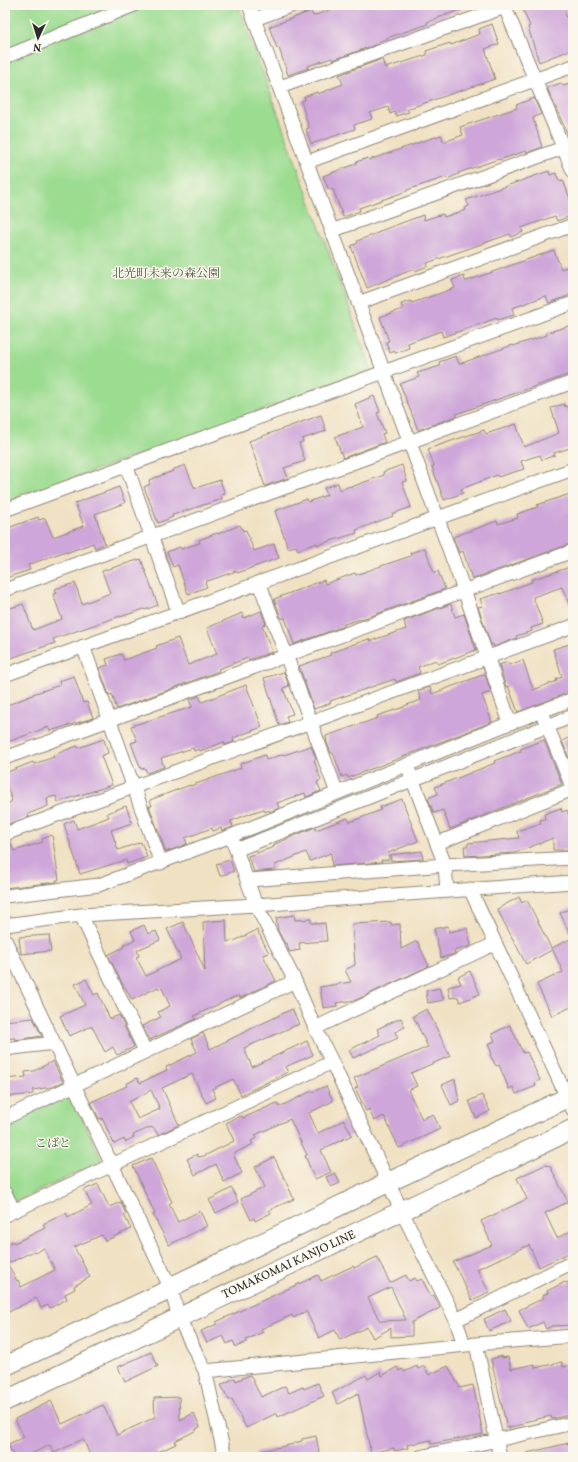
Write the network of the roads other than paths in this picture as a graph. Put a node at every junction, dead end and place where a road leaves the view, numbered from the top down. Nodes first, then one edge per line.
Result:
1 (134, 5) edge
2 (249, 5) edge
3 (293, 5) edge
4 (504, 6) edge
5 (255, 19) junction
6 (5, 57) edge
7 (573, 66) edge
8 (535, 80) junction
9 (280, 87) junction
10 (563, 148) junction
11 (308, 162) junction
12 (573, 172) edge
13 (573, 224) edge
14 (331, 231) junction
15 (358, 303) junction
16 (573, 303) edge
17 (383, 372) junction
18 (573, 382) edge
19 (409, 442) junction
20 (126, 465) junction
21 (573, 468) edge
22 (5, 510) edge
23 (436, 518) junction
24 (152, 537) junction
25 (573, 551) edge
26 (259, 582) junction
27 (5, 590) edge
28 (464, 590) junction
29 (178, 611) junction
30 (573, 626) edge
31 (83, 646) junction
32 (286, 656) junction
33 (488, 657) junction
34 (5, 675) edge
35 (573, 699) edge
36 (542, 711) junction
37 (573, 716) edge
38 (110, 720) junction
39 (310, 721) junction
40 (510, 723) junction
41 (548, 726) junction
42 (5, 758) edge
43 (407, 765) junction
44 (413, 780) junction
45 (134, 786) junction
46 (573, 789) edge
47 (337, 793) junction
48 (5, 834) edge
49 (231, 836) junction
50 (438, 843) junction
51 (236, 850) junction
52 (573, 858) edge
53 (161, 863) junction
54 (445, 865) junction
55 (248, 880) junction
56 (573, 882) edge
57 (470, 889) junction
58 (447, 891) junction
59 (5, 896) edge
60 (256, 905) junction
61 (82, 915) junction
62 (5, 925) edge
63 (5, 940) edge
64 (494, 944) junction
65 (295, 981) junction
66 (315, 1028) junction
67 (54, 1043) junction
68 (5, 1049) edge
69 (145, 1051) junction
70 (332, 1062) junction
71 (74, 1084) junction
72 (571, 1101) edge
73 (5, 1118) edge
74 (573, 1129) edge
75 (111, 1165) junction
76 (389, 1182) junction
77 (5, 1193) edge
78 (402, 1212) junction
79 (9, 1213) edge
80 (573, 1262) edge
81 (171, 1289) junction
82 (179, 1318) junction
83 (456, 1320) junction
84 (573, 1336) edge
85 (470, 1345) junction
86 (5, 1366) edge
87 (205, 1372) junction
88 (5, 1401) edge
89 (573, 1423) edge
90 (496, 1440) junction
91 (225, 1457) edge
92 (420, 1457) edge
93 (500, 1457) edge

1 - 6 street
2 - 5 street
3 - 5 street
4 - 8 street
4 - 9 street
5 - 9 street
7 - 8 street
8 - 10 street
8 - 11 street
9 - 11 street
10 - 12 street
10 - 14 street
11 - 14 street
13 - 15 street
14 - 15 street
15 - 17 street
16 - 17 street
17 - 19 street
17 - 20 street
18 - 19 street
19 - 23 street
19 - 24 street
20 - 22 street
20 - 24 street
21 - 23 street
23 - 26 street
23 - 28 street
24 - 27 street
24 - 29 street
25 - 28 street
26 - 29 street
26 - 32 street
28 - 32 street
28 - 33 street
29 - 31 street
30 - 33 street
31 - 34 street
31 - 38 street
32 - 38 street
32 - 39 street
33 - 39 street
33 - 40 street
35 - 36 street
36 - 40 street
36 - 41 street
37 - 41 street
38 - 42 street
38 - 45 street
39 - 45 street
39 - 47 street
40 - 43 street
41 - 44 street
41 - 46 street
43 - 44 street
43 - 47 street
44 - 50 street
44 - 51 street
45 - 48 street
45 - 53 street
46 - 50 street
47 - 49 street
49 - 51 street
49 - 53 street
50 - 54 street
51 - 55 street
52 - 54 street
53 - 59 street
54 - 55 street
54 - 58 street
55 - 60 street
56 - 57 street
57 - 58 street
57 - 64 street
58 - 60 street
60 - 61 street
60 - 65 street
61 - 62 street
61 - 69 street
63 - 67 street
64 - 66 street
64 - 72 street
65 - 66 street
65 - 69 street
66 - 70 street
67 - 68 street
67 - 71 street
69 - 71 street
70 - 75 street
70 - 76 street
71 - 73 street
71 - 75 street
72 - 76 main road
74 - 78 main road, TOMAKOMAI KANJO LINE
75 - 79 street
75 - 81 street
76 - 78 street
76 - 81 main road
77 - 79 street
78 - 82 main road, TOMAKOMAI KANJO LINE
78 - 83 street
80 - 83 street
81 - 82 street
81 - 86 main road
82 - 87 street
82 - 88 main road, TOMAKOMAI KANJO LINE
83 - 85 street
84 - 85 street
85 - 87 street
85 - 90 street
87 - 91 street
89 - 90 street
90 - 92 street
90 - 93 street

